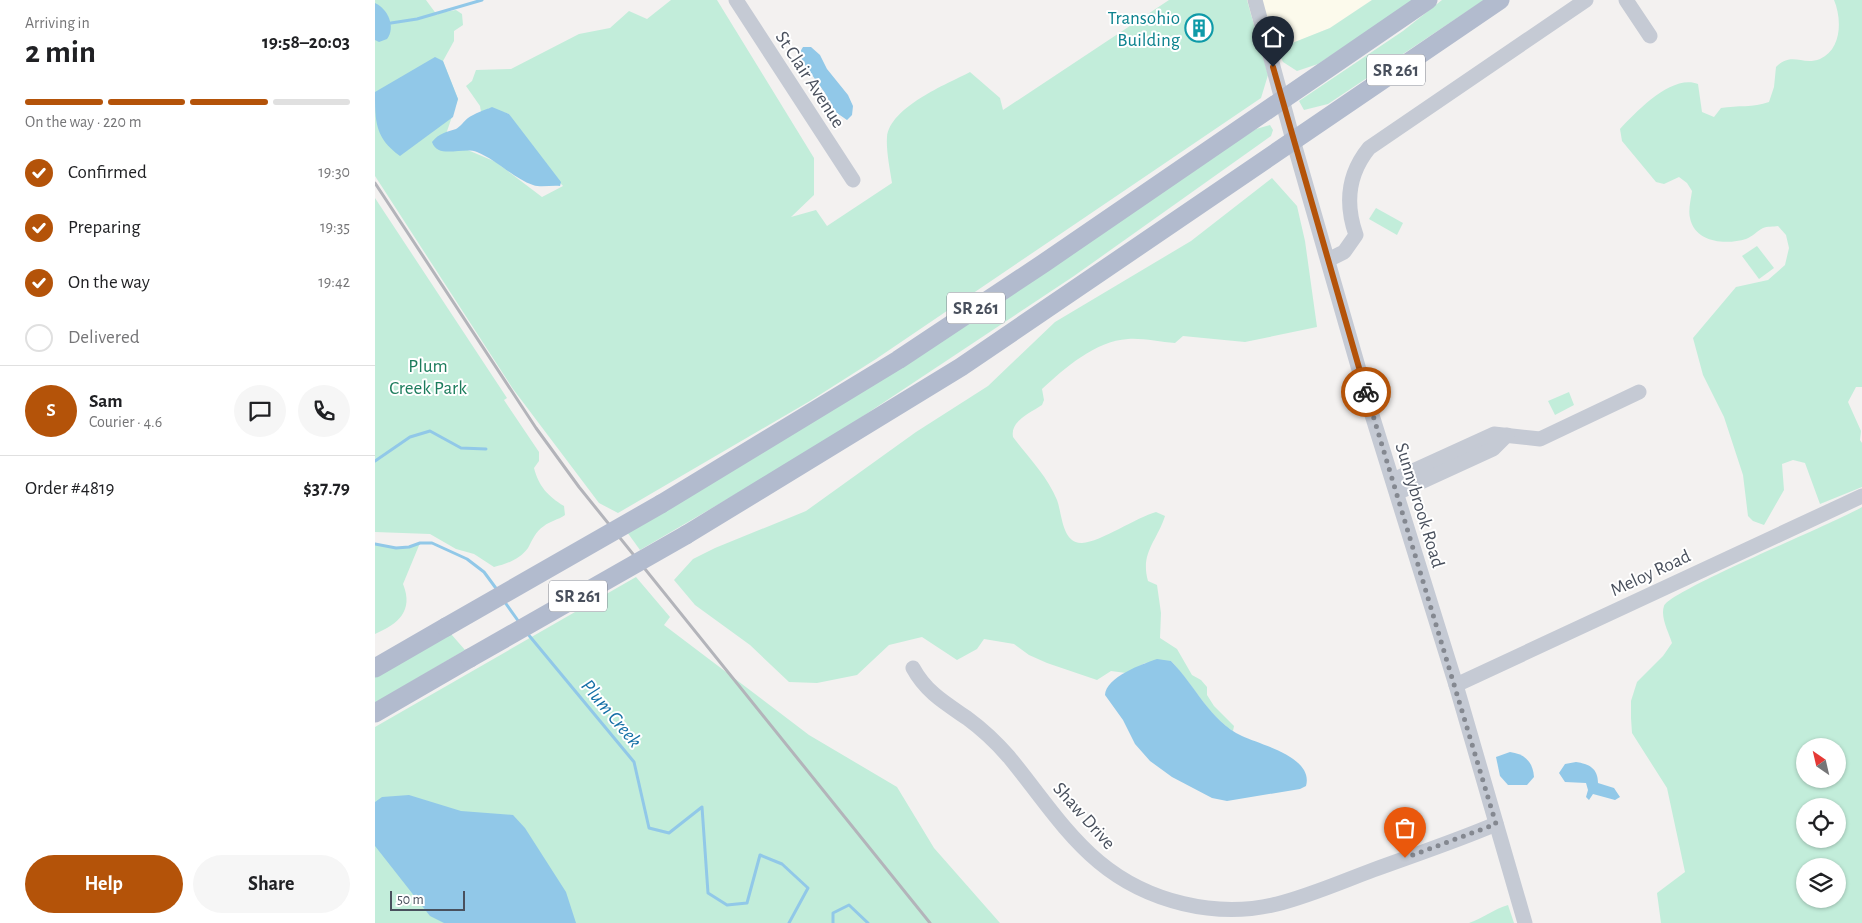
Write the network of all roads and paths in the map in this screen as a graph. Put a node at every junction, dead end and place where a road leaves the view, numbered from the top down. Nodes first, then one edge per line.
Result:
1 (735, 0) edge
2 (1255, 0) edge
3 (1428, 0) edge
4 (1500, 0) edge
5 (1586, 0) edge
6 (1626, 0) edge
7 (1650, 36) dead end
8 (1282, 98) junction
9 (1293, 140) junction
10 (853, 180) dead end
11 (1328, 260) junction
12 (1639, 392) dead end
13 (1395, 487) junction
14 (1862, 496) edge
15 (375, 668) edge
16 (913, 668) dead end
17 (1456, 685) junction
18 (375, 713) edge
19 (1496, 824) junction
20 (1525, 923) edge

1 - 10 street, St Clair Avenue
2 - 8 street, Sunnybrook Road
3 - 8 main road, SR 261
4 - 9 main road, SR 261
5 - 11 street
6 - 7 street
8 - 9 street, Sunnybrook Road
8 - 15 main road, SR 261, bridge
9 - 11 street, Sunnybrook Road
9 - 18 main road, SR 261, bridge
11 - 13 street, Sunnybrook Road
12 - 13 street
13 - 17 street, Sunnybrook Road
14 - 17 street, Meloy Road
16 - 19 street, Shaw Drive
17 - 19 street, Sunnybrook Road
19 - 20 street, Sunnybrook Road

